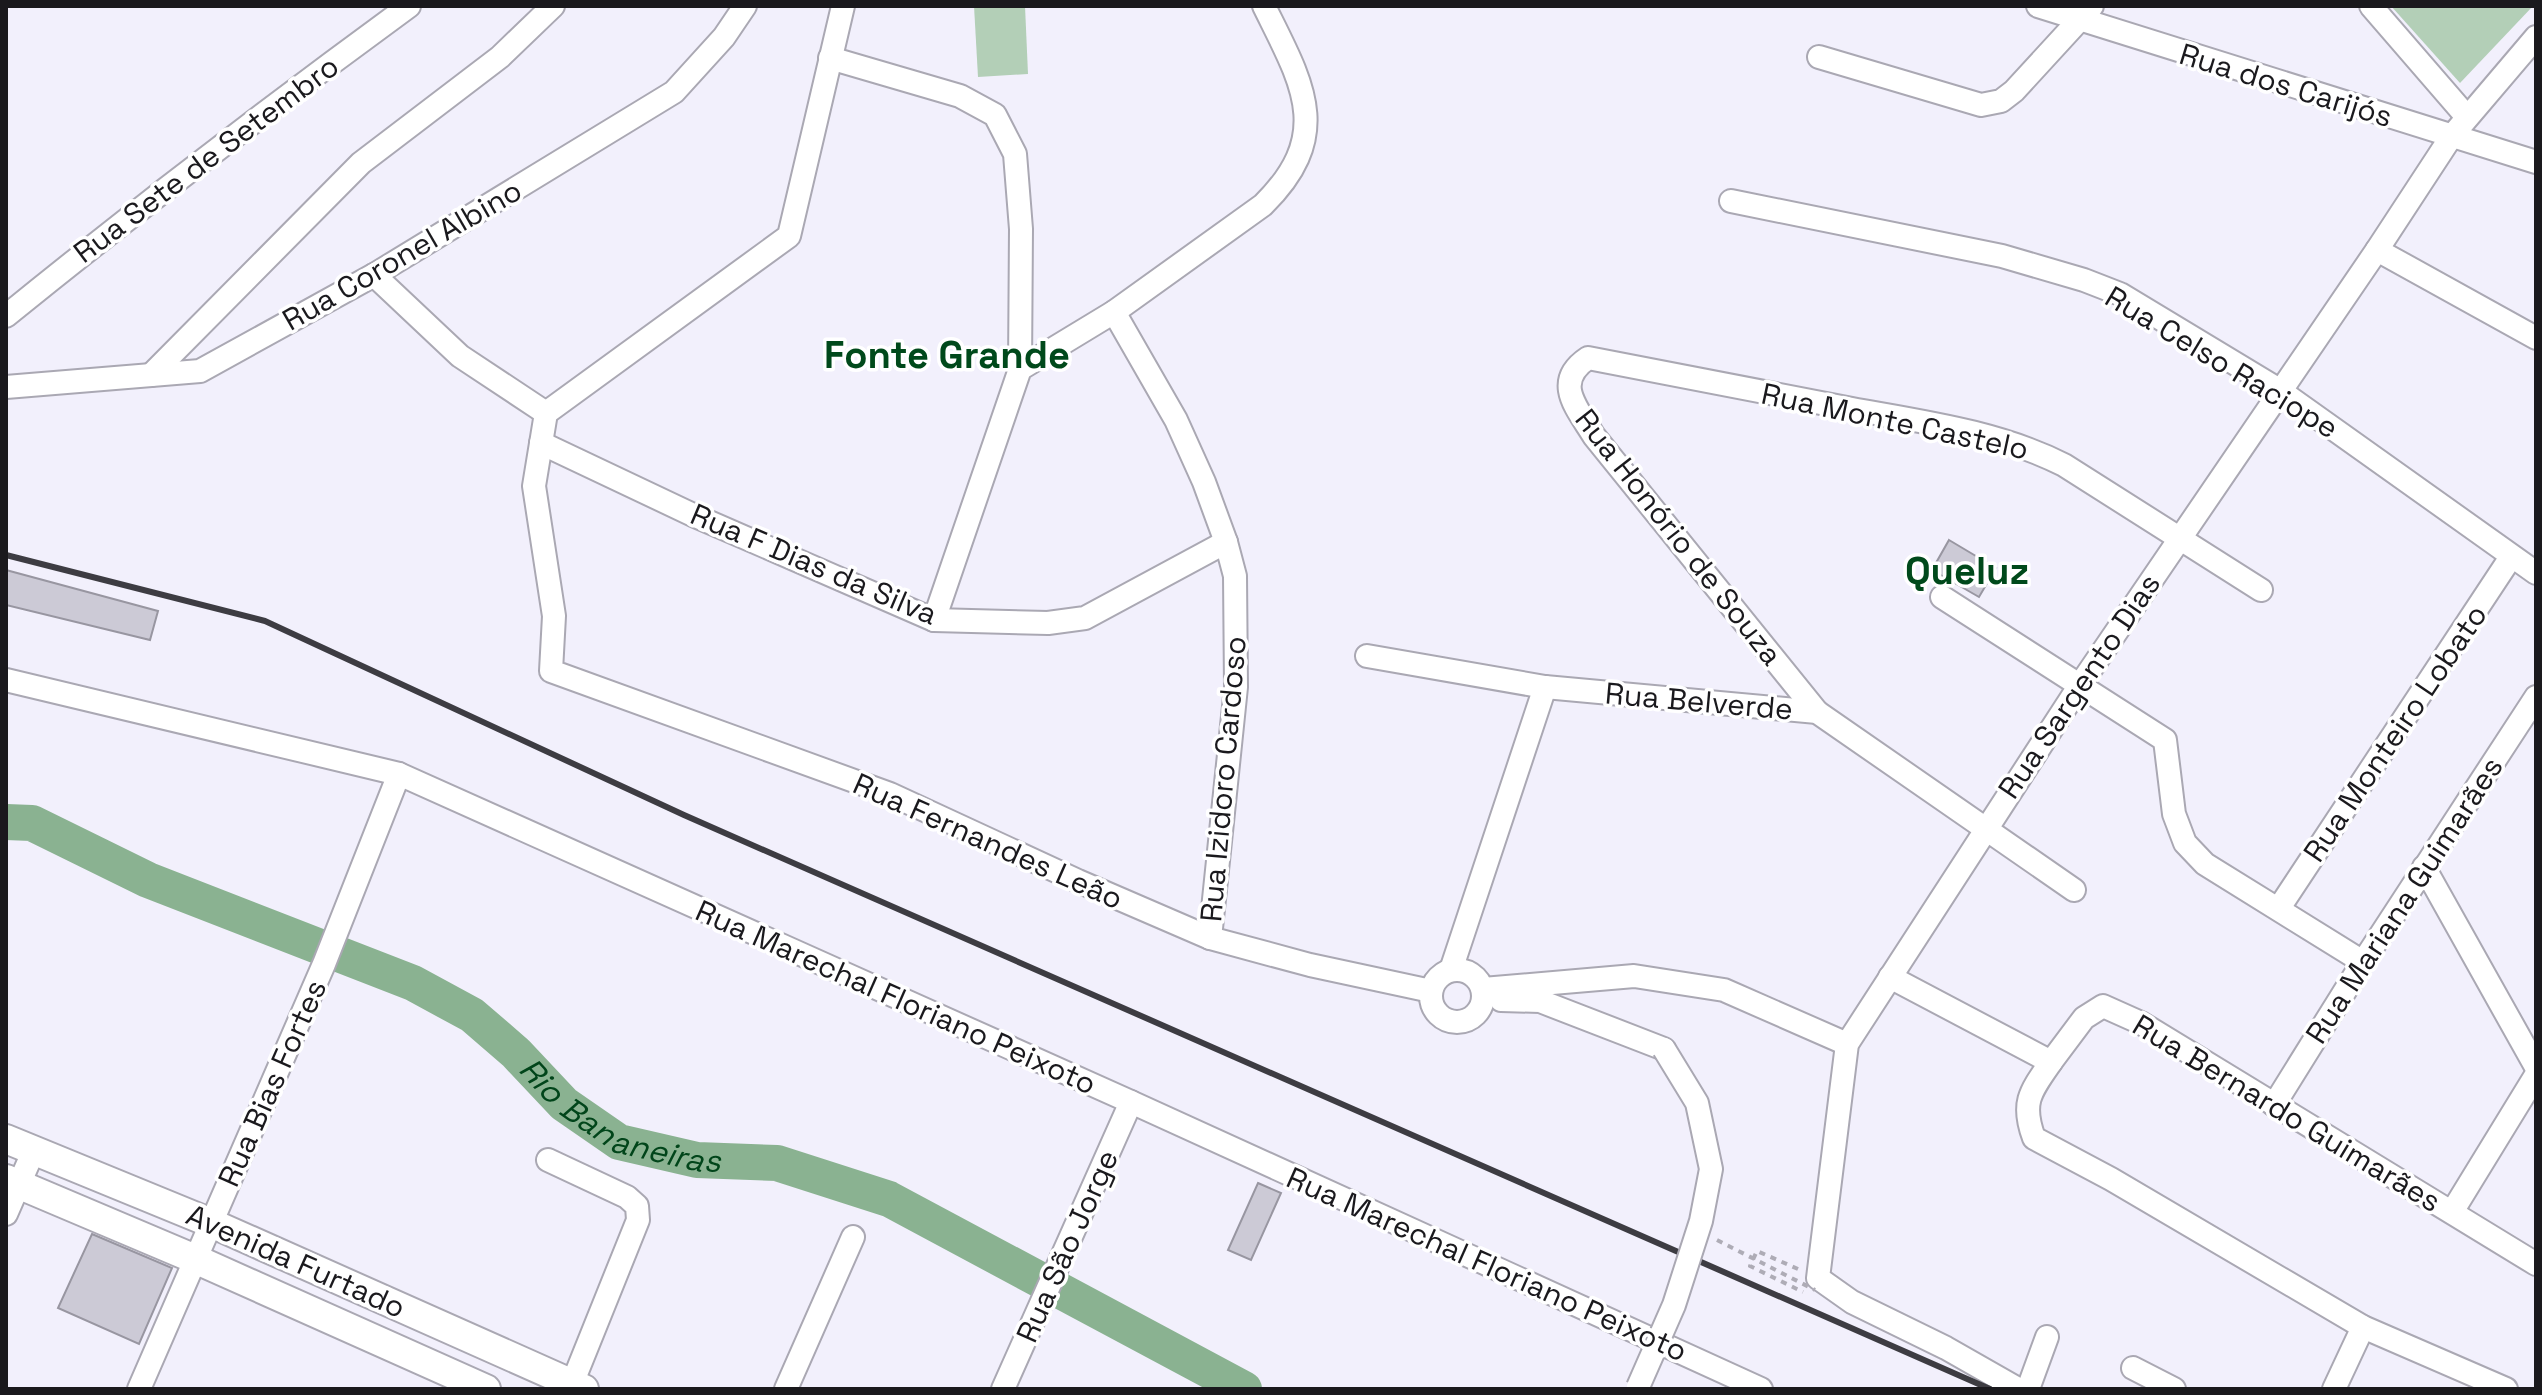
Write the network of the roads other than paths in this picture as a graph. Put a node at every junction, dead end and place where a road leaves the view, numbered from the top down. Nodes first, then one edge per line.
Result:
1 (409, 6) edge
2 (553, 6) edge
3 (745, 6) edge
4 (843, 6) edge
5 (1264, 6) edge
6 (2038, 6) edge
7 (2371, 6) edge
8 (2085, 13) edge
9 (2536, 37) edge
10 (1819, 57) dead end
11 (830, 58) junction
12 (2467, 117) junction
13 (2451, 137) junction
14 (2536, 162) edge
15 (1731, 201) dead end
16 (2377, 250) junction
17 (374, 275) junction
18 (1114, 312) junction
19 (6, 316) edge
20 (2536, 338) edge
21 (1588, 358) joint
22 (1020, 369) junction
23 (151, 375) junction
24 (6, 387) edge
25 (2279, 390) junction
26 (546, 413) junction
27 (541, 443) junction
28 (2179, 536) junction
29 (1226, 542) junction
30 (2511, 557) junction
31 (2536, 573) edge
32 (2261, 590) dead end
33 (1942, 597) dead end
34 (934, 620) junction
35 (1367, 656) dead end
36 (6, 680) edge
37 (2080, 685) junction
38 (1545, 687) junction
39 (2536, 697) edge
40 (1817, 712) junction
41 (399, 774) junction
42 (1985, 828) junction
43 (2424, 867) junction
44 (2074, 890) dead end
45 (2279, 908) junction
46 (1210, 938) junction
47 (2363, 962) junction
48 (1451, 970) junction
49 (1890, 977) junction
50 (1431, 991) junction
51 (1483, 994) junction
52 (1847, 1044) junction
53 (2051, 1062) junction
54 (2536, 1067) edge
55 (2536, 1075) edge
56 (1131, 1102) junction
57 (2274, 1105) junction
58 (6, 1139) edge
59 (34, 1150) junction
60 (548, 1160) dead end
61 (12, 1182) edge
62 (2452, 1212) junction
63 (6, 1214) edge
64 (211, 1223) junction
65 (853, 1237) dead end
66 (195, 1259) junction
67 (2536, 1264) edge
68 (2363, 1327) junction
69 (2047, 1337) dead end
70 (2133, 1368) dead end
71 (575, 1387) edge
72 (139, 1389) edge
73 (486, 1389) edge
74 (786, 1389) edge
75 (1003, 1389) edge
76 (1637, 1389) edge
77 (1761, 1389) edge
78 (2018, 1389) edge
79 (2028, 1389) edge
80 (2174, 1389) edge
81 (2334, 1389) edge
82 (2506, 1389) edge

1 - 19 street, Rua Sete de Setembro
2 - 23 street
3 - 17 street, Rua Coronel Albino
4 - 11 street
5 - 18 street
6 - 8 street, Rua dos Carijós
7 - 12 street
8 - 10 street
8 - 13 street, Rua dos Carijós
9 - 12 street, Rua Sargento Dias
11 - 22 street
11 - 26 street
12 - 13 street, Rua Sargento Dias
13 - 14 street, Rua dos Carijós
13 - 16 street, Rua Sargento Dias
15 - 25 street, Rua Celso Raciope
16 - 20 street
16 - 25 street, Rua Sargento Dias
17 - 23 street, Rua Coronel Albino
17 - 26 street
18 - 22 street
18 - 29 street, Rua Izidoro Cardoso
21 - 28 street, Rua Monte Castelo
21 - 40 street, Rua Honório de Souza
22 - 34 street
23 - 24 street, Rua Coronel Albino
25 - 28 street, Rua Sargento Dias
25 - 30 street, Rua Celso Raciope
26 - 27 street
27 - 34 street, Rua F Dias da Silva
27 - 46 street, Rua Fernandes Leão
28 - 32 street, Rua Monte Castelo
28 - 37 street, Rua Sargento Dias
29 - 34 street, Rua F Dias da Silva
29 - 46 street, Rua Izidoro Cardoso
30 - 31 street, Rua Celso Raciope
30 - 45 street, Rua Monteiro Lobato
33 - 37 street
35 - 38 street, Rua Belverde
36 - 41 street, Rua Marechal Floriano Peixoto
37 - 42 street, Rua Sargento Dias
37 - 45 street
38 - 40 street, Rua Belverde
38 - 48 street
39 - 43 street, Rua Mariana Guimarães
40 - 42 street, Rua Belverde
41 - 56 street, Rua Marechal Floriano Peixoto
41 - 64 street, Rua Bias Fortes
42 - 44 street, Rua Belverde
42 - 49 street, Rua Sargento Dias
43 - 47 street, Rua Mariana Guimarães
43 - 54 street
45 - 47 street
46 - 50 street, Rua Fernandes Leão
47 - 57 street, Rua Mariana Guimarães
48 - 50 street
48 - 51 street
49 - 52 street, Rua Sargento Dias
49 - 53 street
50 - 51 street
51 - 52 street
51 - 76 street, bridge
52 - 78 street, Rua Sargento Dias
53 - 57 street, Rua Bernardo Guimarães
53 - 68 street
55 - 62 street
56 - 75 street, Rua São Jorge
56 - 77 street, Rua Marechal Floriano Peixoto
57 - 62 street, Rua Bernardo Guimarães
58 - 59 street, Avenida Furtado
59 - 61 street
59 - 64 street, Avenida Furtado
60 - 71 street
61 - 63 street
61 - 66 street, Avenida Furtado
62 - 67 street, Rua Bernardo Guimarães
64 - 66 street, Rua Bias Fortes
64 - 71 street, Avenida Furtado
65 - 74 street
66 - 72 street, Rua Bias Fortes
66 - 73 street, Avenida Furtado
68 - 81 street
68 - 82 street
69 - 79 street
70 - 80 street

